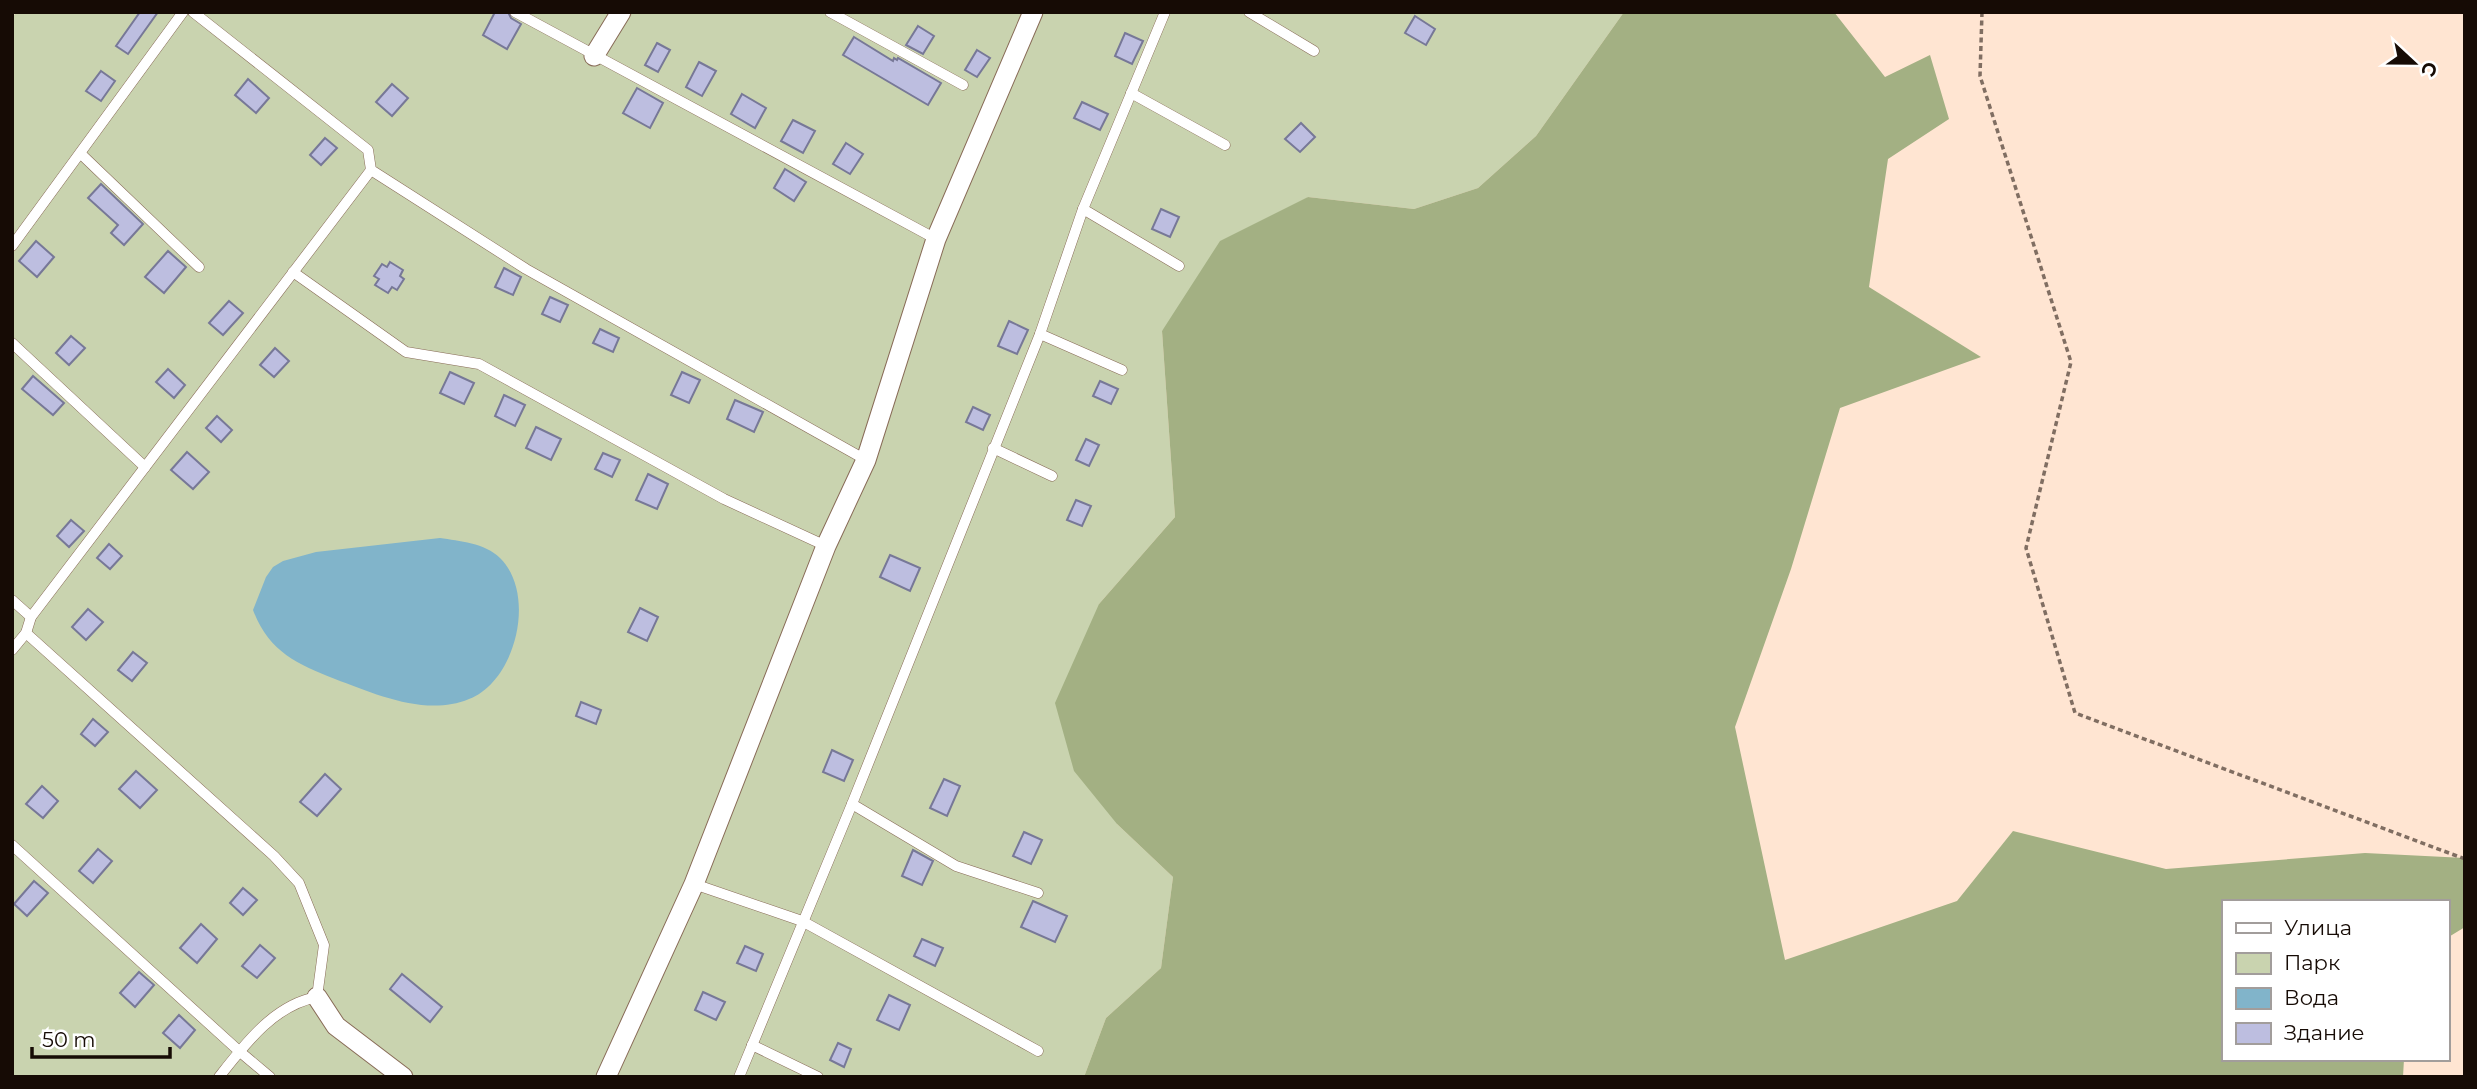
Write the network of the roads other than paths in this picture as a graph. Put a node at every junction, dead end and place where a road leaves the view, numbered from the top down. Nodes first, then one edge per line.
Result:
1 (183, 12) edge
2 (193, 12) edge
3 (515, 12) edge
4 (621, 12) edge
5 (830, 12) edge
6 (1033, 12) edge
7 (1165, 12) edge
8 (1250, 12) edge
9 (1314, 51) dead end
10 (593, 56) junction
11 (963, 85) dead end
12 (1132, 93) junction
13 (1225, 145) dead end
14 (81, 154) junction
15 (371, 170) junction
16 (1083, 209) junction
17 (936, 239) junction
18 (12, 246) edge
19 (1179, 266) dead end
20 (198, 267) dead end
21 (293, 272) junction
22 (1040, 334) junction
23 (12, 343) edge
24 (1122, 370) dead end
25 (993, 448) junction
26 (866, 460) junction
27 (145, 467) junction
28 (1052, 476) dead end
29 (826, 546) junction
30 (12, 600) edge
31 (31, 617) junction
32 (26, 633) junction
33 (12, 650) edge
34 (852, 804) junction
35 (12, 845) edge
36 (694, 884) junction
37 (1038, 893) dead end
38 (802, 921) junction
39 (317, 997) junction
40 (752, 1045) junction
41 (239, 1051) junction
42 (1038, 1051) dead end
43 (219, 1077) edge
44 (270, 1077) edge
45 (403, 1077) edge
46 (606, 1077) edge
47 (739, 1077) edge
48 (818, 1077) edge

1 - 14 lane
2 - 15 lane
3 - 10 lane
4 - 10 street
5 - 11 lane
6 - 17 street
7 - 12 lane
8 - 9 lane
10 - 17 lane
12 - 13 lane
12 - 16 lane
14 - 18 lane
14 - 20 lane
15 - 21 lane
15 - 26 lane
16 - 19 lane
16 - 22 lane
17 - 26 street
21 - 27 lane
21 - 29 lane
22 - 24 lane
22 - 25 lane
23 - 27 lane
25 - 28 lane
25 - 34 lane
26 - 29 street
27 - 31 lane
29 - 36 street
30 - 31 lane
31 - 32 lane
32 - 33 lane
32 - 39 lane
34 - 37 lane
34 - 38 lane
35 - 41 lane
36 - 38 lane
36 - 46 street
38 - 40 lane
38 - 42 lane
39 - 41 lane
39 - 45 street
40 - 47 lane
40 - 48 lane
41 - 43 lane
41 - 44 lane

